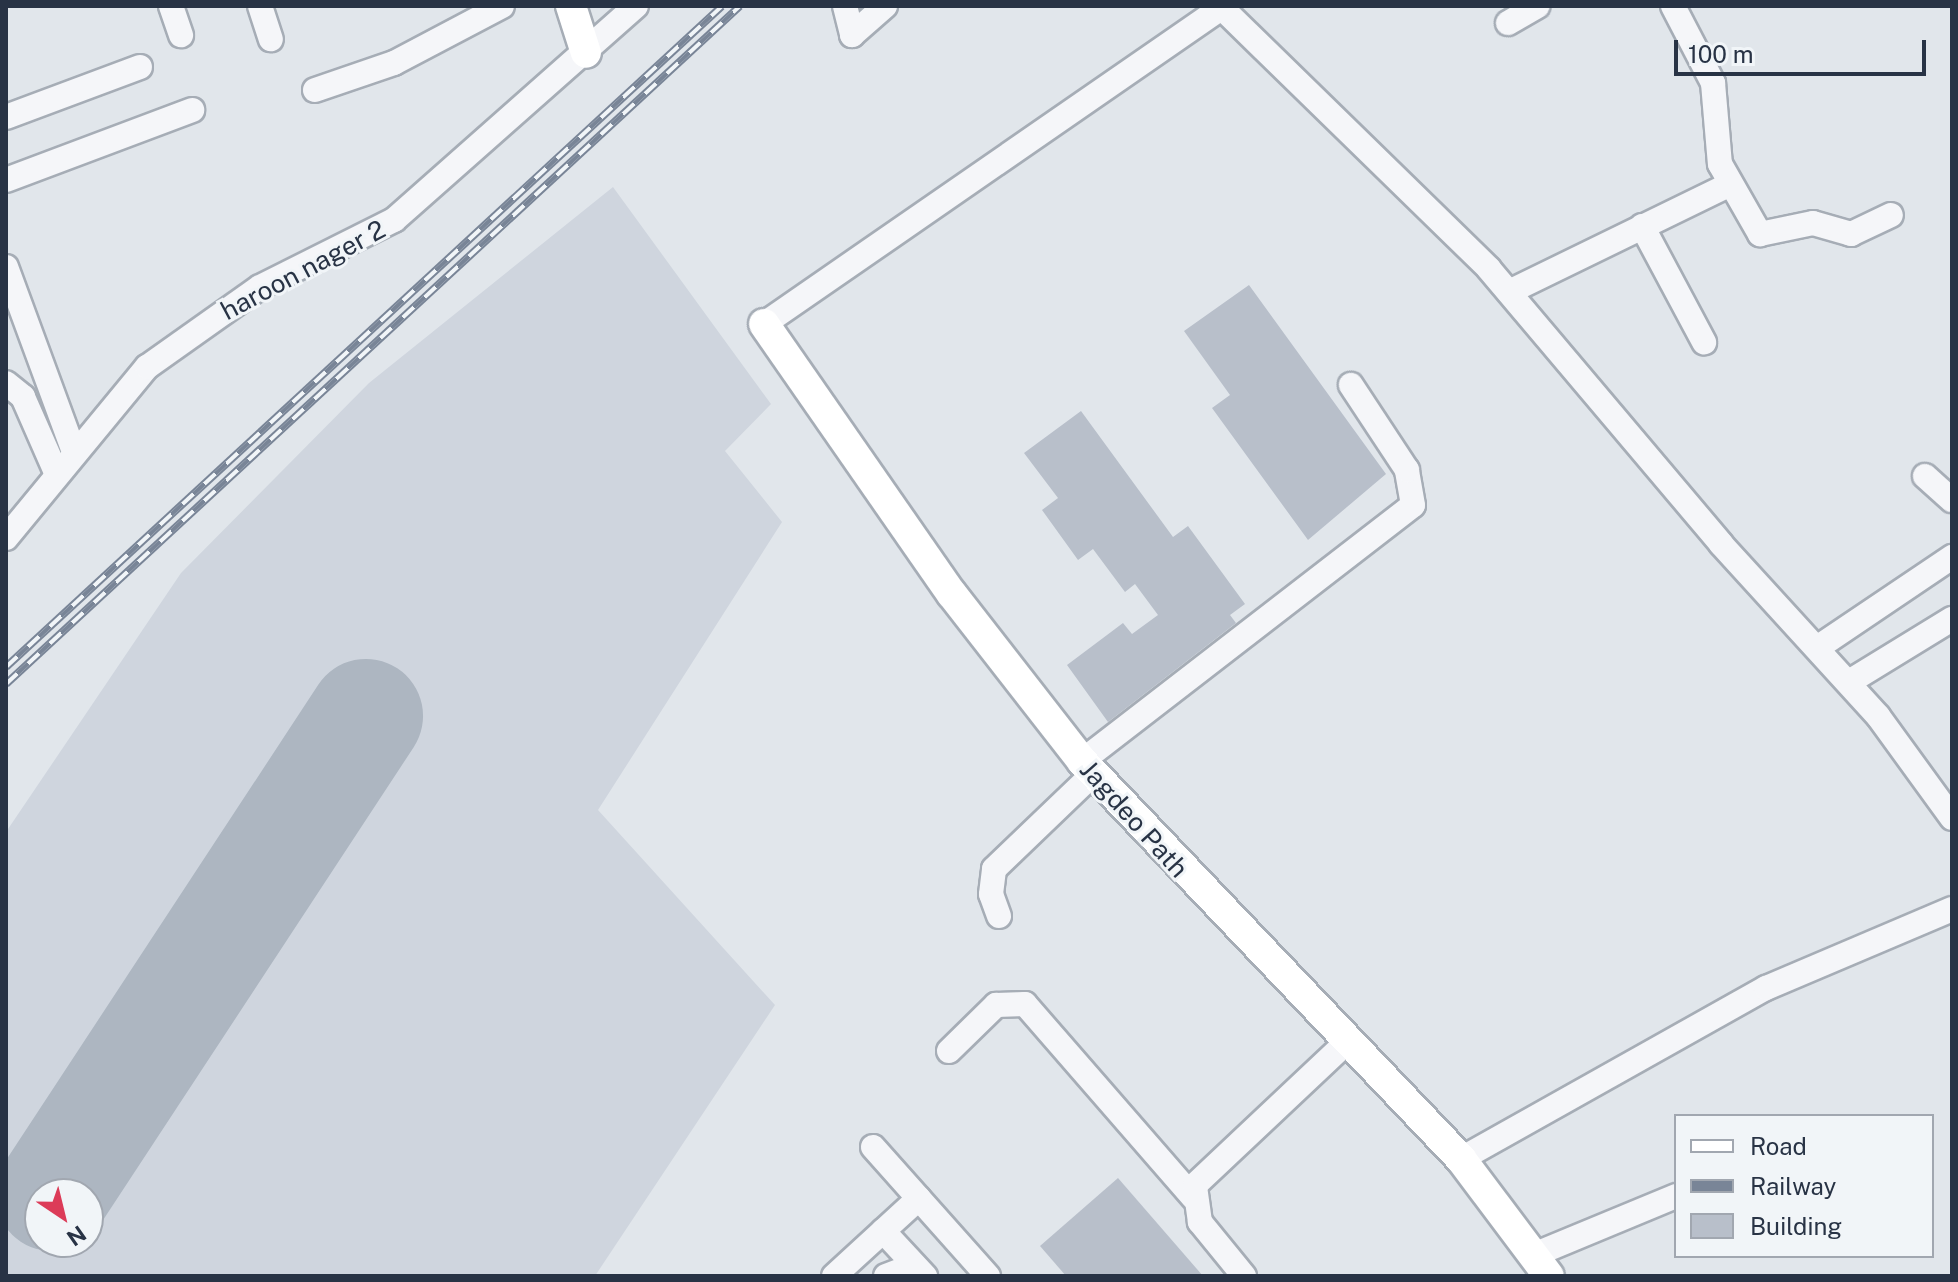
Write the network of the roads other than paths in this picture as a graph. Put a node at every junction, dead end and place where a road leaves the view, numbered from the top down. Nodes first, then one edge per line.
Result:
1 (171, 6) edge
2 (260, 6) edge
3 (502, 6) edge
4 (571, 6) edge
5 (636, 6) edge
6 (845, 6) edge
7 (885, 6) edge
8 (1537, 6) edge
9 (1673, 6) edge
10 (1223, 7) edge
11 (1508, 23) dead end
12 (181, 35) dead end
13 (271, 39) dead end
14 (586, 53) junction
15 (140, 67) dead end
16 (315, 90) dead end
17 (192, 110) dead end
18 (6, 117) edge
19 (6, 180) edge
20 (1730, 184) junction
21 (1891, 215) dead end
22 (1642, 226) junction
23 (6, 267) edge
24 (1509, 292) junction
25 (764, 324) joint
26 (1704, 342) dead end
27 (6, 383) edge
28 (1351, 385) dead end
29 (73, 449) junction
30 (56, 472) junction
31 (1925, 476) dead end
32 (1952, 500) edge
33 (6, 538) edge
34 (1952, 557) edge
35 (1952, 619) edge
36 (1817, 648) junction
37 (1849, 682) junction
38 (1088, 767) junction
39 (1952, 818) edge
40 (1952, 909) edge
41 (999, 916) dead end
42 (1347, 1042) junction
43 (949, 1051) dead end
44 (873, 1147) dead end
45 (1461, 1159) junction
46 (1193, 1197) junction
47 (1674, 1197) edge
48 (919, 1198) junction
49 (883, 1231) junction
50 (1542, 1265) edge
51 (919, 1270) edge
52 (834, 1276) edge
53 (886, 1276) edge
54 (988, 1276) edge
55 (1244, 1276) edge

1 - 12 street
2 - 13 street
3 - 16 street
4 - 14 main road
5 - 14 street, haroon nager 2
6 - 7 street
8 - 11 street
9 - 20 street
10 - 24 street
10 - 25 street
14 - 29 street, haroon nager 2
15 - 18 street
17 - 19 street
20 - 21 street
20 - 22 street
22 - 24 street
22 - 26 street
23 - 29 street
24 - 36 street
25 - 38 main road, Jagdeo Path
27 - 30 street
28 - 38 street
29 - 30 street, haroon nager 2
30 - 33 street, haroon nager 2
31 - 32 street
34 - 36 street
35 - 37 street
36 - 37 street
37 - 39 street
38 - 41 street
38 - 42 main road, Jagdeo Path
40 - 45 street
42 - 45 main road, Jagdeo Path
42 - 46 street
43 - 46 street
44 - 48 street
45 - 50 main road, Jagdeo Path
46 - 55 street
47 - 50 street
48 - 49 street
48 - 54 street
49 - 51 street
49 - 52 street
51 - 53 street

